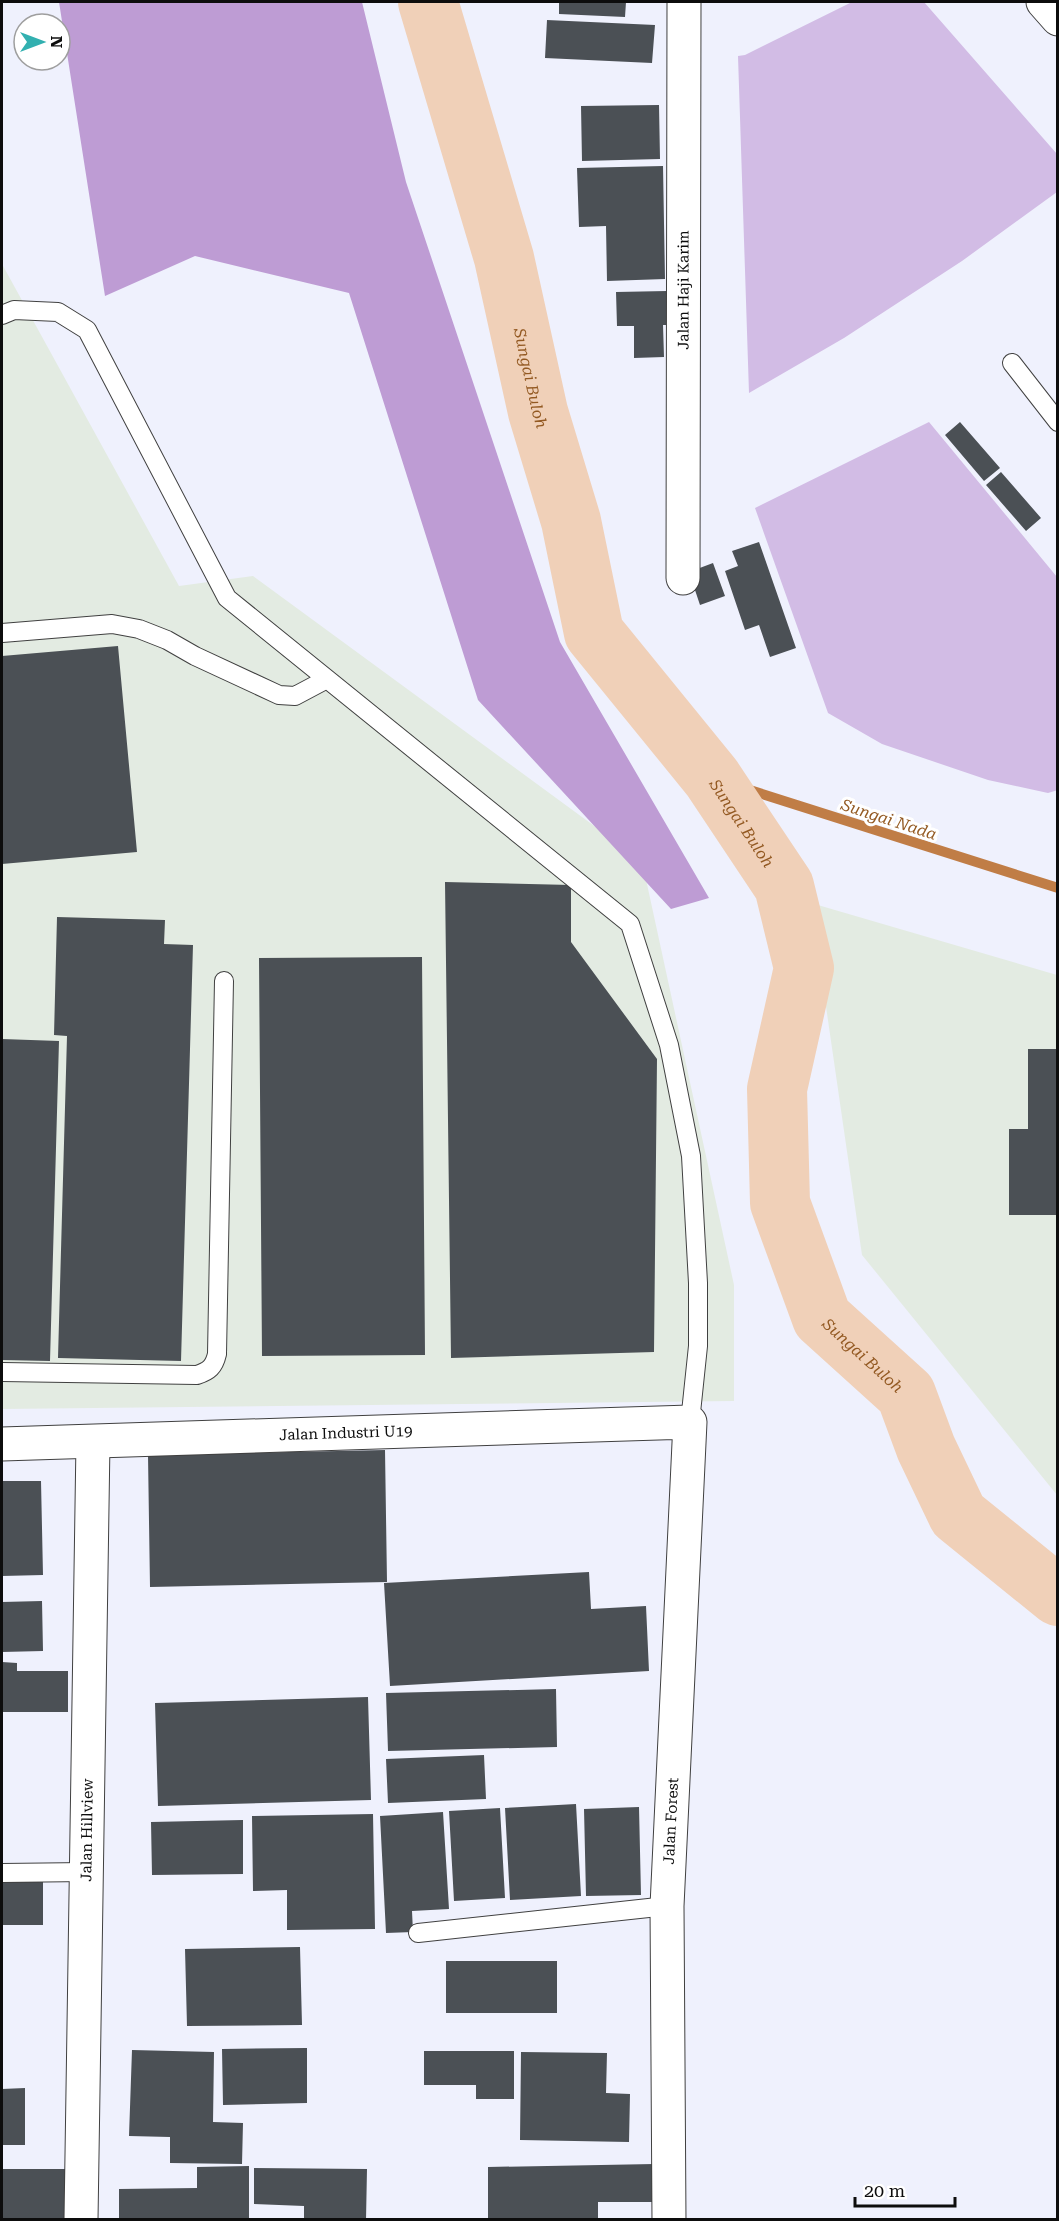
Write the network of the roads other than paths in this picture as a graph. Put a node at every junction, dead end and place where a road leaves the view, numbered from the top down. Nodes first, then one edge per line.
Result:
1 (684, 2) edge
2 (1043, 2) edge
3 (1058, 18) edge
4 (2, 315) edge
5 (1012, 363) dead end
6 (1058, 422) edge
7 (683, 578) dead end
8 (2, 633) edge
9 (327, 679) junction
10 (224, 981) dead end
11 (2, 1372) edge
12 (690, 1422) junction
13 (93, 1442) junction
14 (2, 1444) edge
15 (86, 1872) junction
16 (2, 1873) edge
17 (668, 1906) junction
18 (418, 1933) dead end
19 (81, 2220) edge
20 (669, 2220) edge

1 - 7 street, Jalan Haji Karim
2 - 3 street
4 - 9 lane
5 - 6 lane
8 - 9 lane
9 - 12 lane
10 - 11 lane
12 - 13 street, Jalan Industri U19
12 - 17 street, Jalan Forest
13 - 14 street, Jalan Industri U19
13 - 15 street, Jalan Hillview
15 - 16 lane
15 - 19 street, Jalan Hillview
17 - 18 lane
17 - 20 street, Jalan Forest

